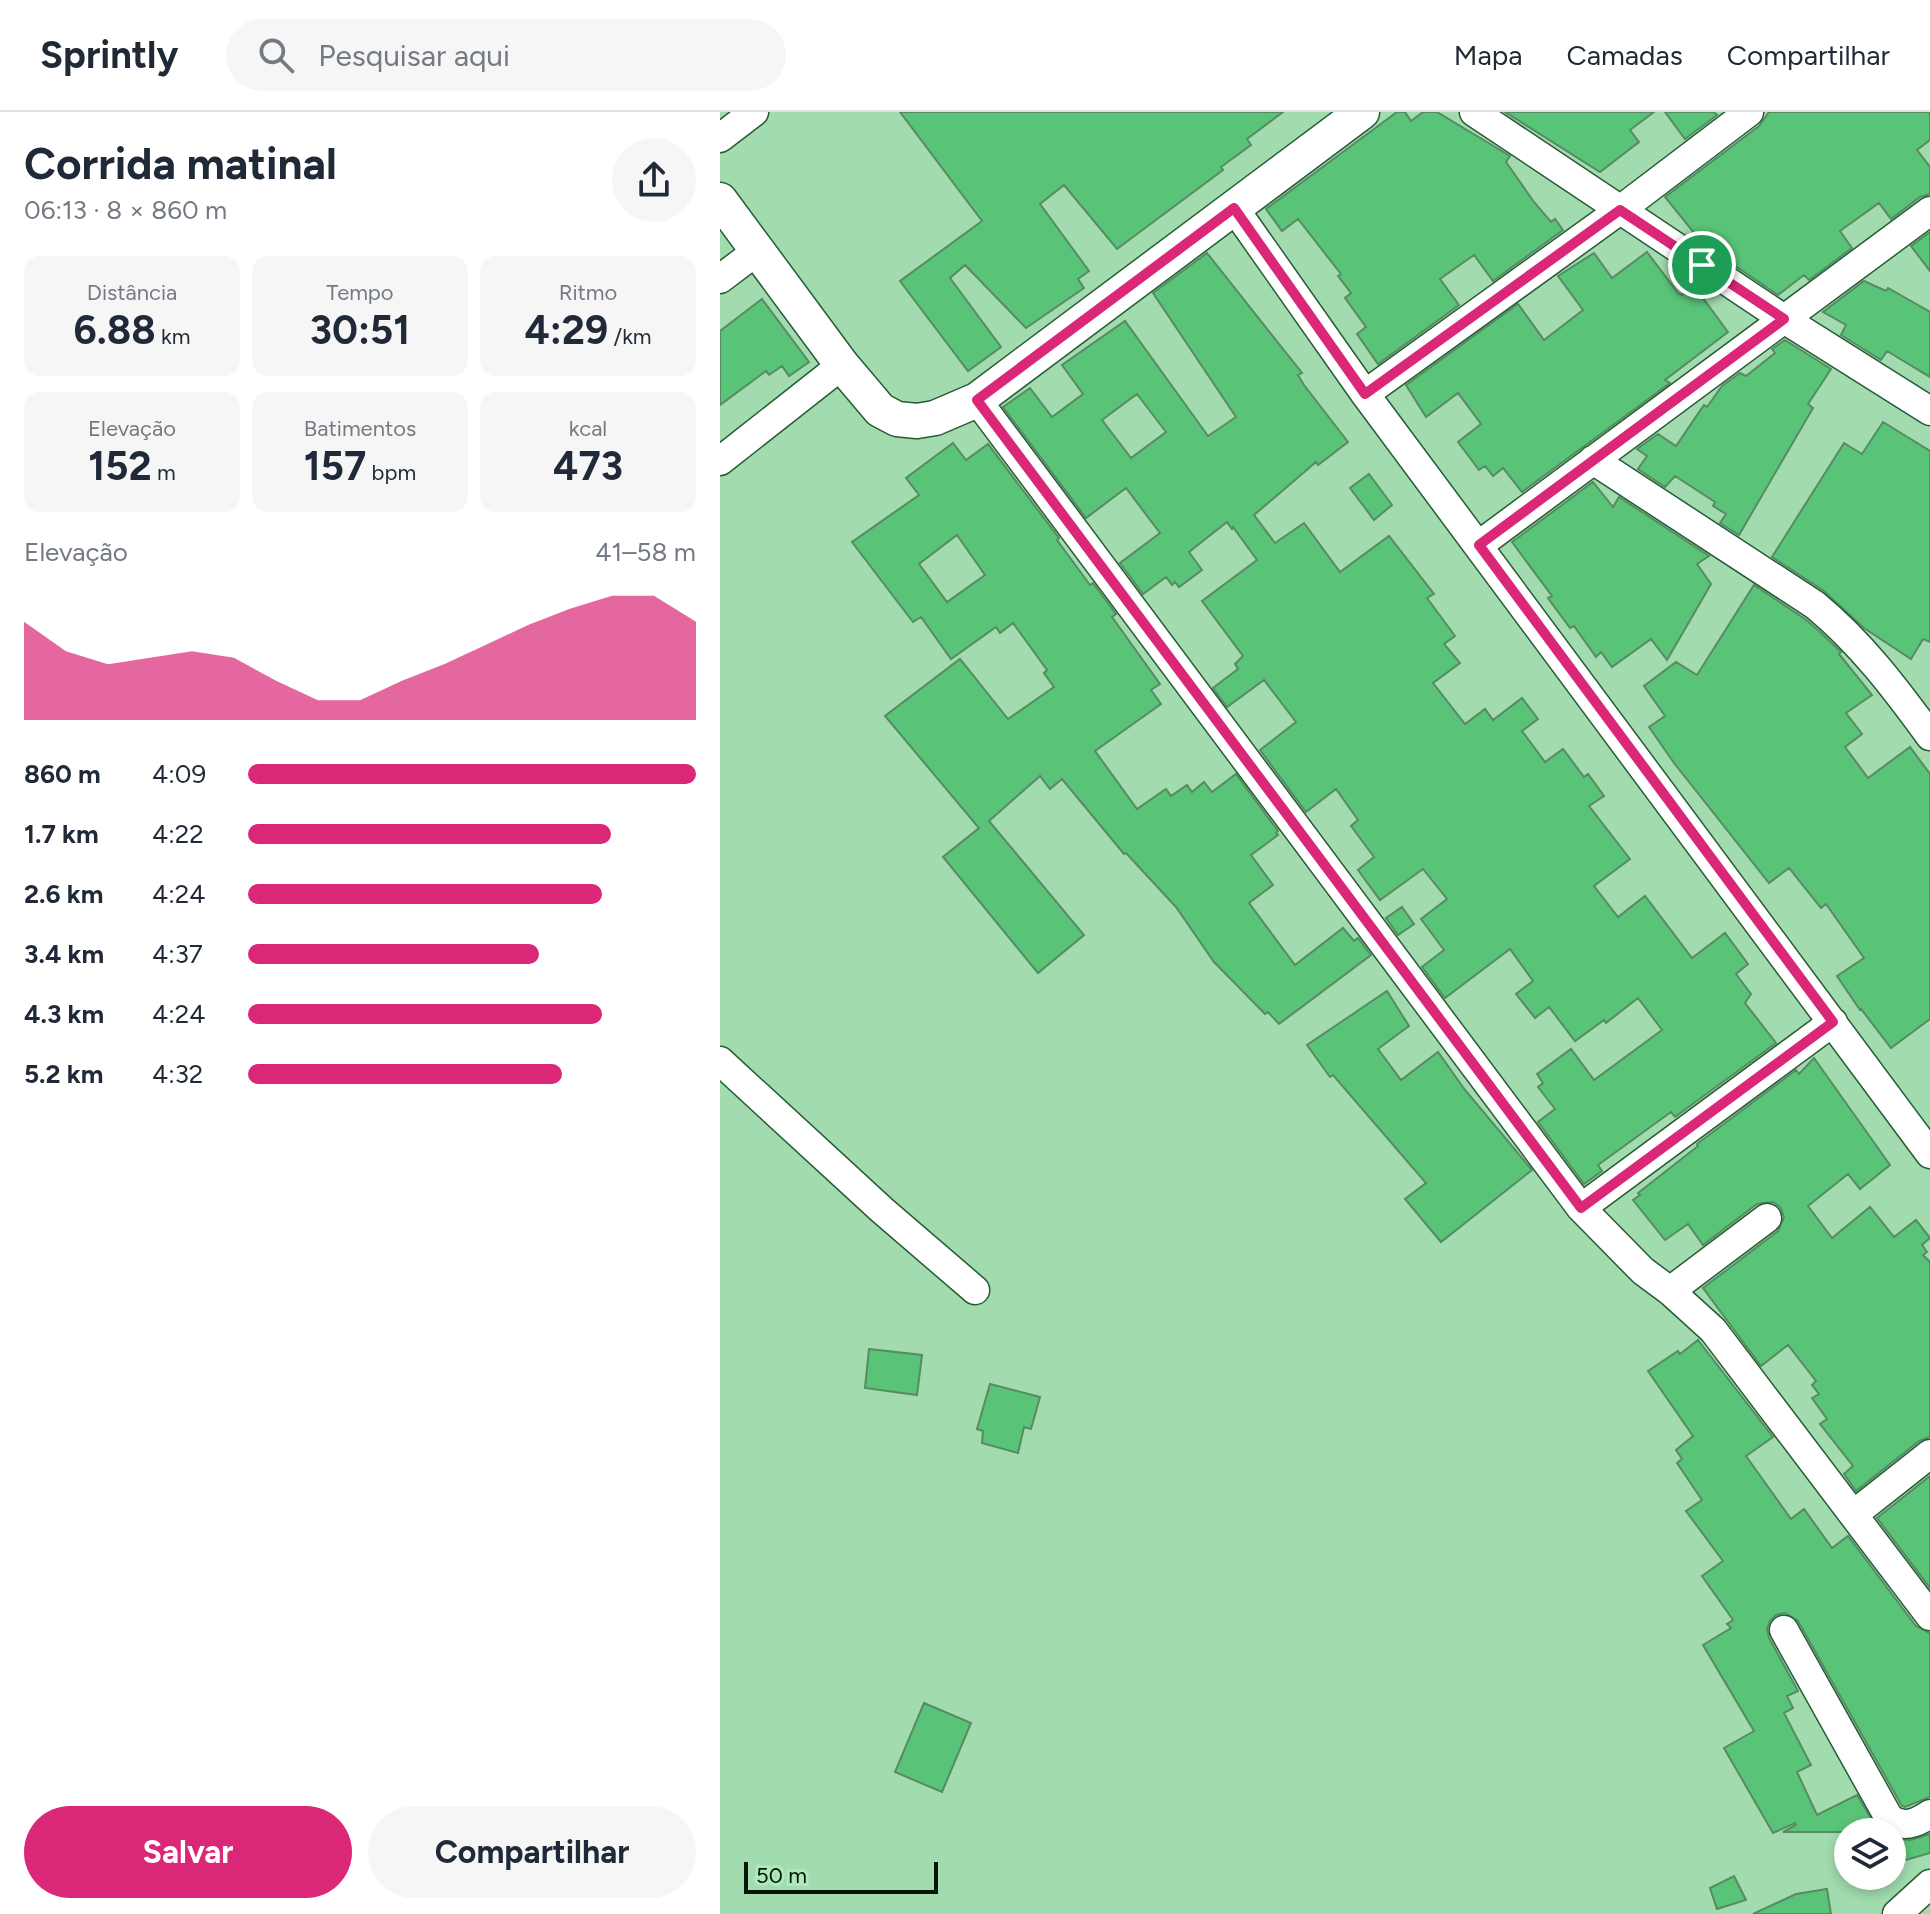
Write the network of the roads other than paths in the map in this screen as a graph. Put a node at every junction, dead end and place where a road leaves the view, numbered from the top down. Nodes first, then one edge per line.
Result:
1 (754, 112) edge
2 (1362, 112) edge
3 (1474, 112) edge
4 (1749, 112) edge
5 (720, 138) edge
6 (720, 200) edge
7 (1234, 208) junction
8 (1620, 210) junction
9 (1930, 211) edge
10 (757, 251) junction
11 (720, 279) edge
12 (1784, 319) junction
13 (842, 365) junction
14 (1365, 394) junction
15 (977, 400) junction
16 (1930, 411) edge
17 (1593, 460) junction
18 (720, 461) edge
19 (1479, 545) junction
20 (1891, 682) junction
21 (1930, 703) edge
22 (1930, 736) edge
23 (1833, 1022) junction
24 (720, 1061) edge
25 (1926, 1142) edge
26 (1581, 1208) junction
27 (1767, 1218) dead end
28 (975, 1290) dead end
29 (1670, 1291) junction
30 (1930, 1454) edge
31 (1854, 1514) junction
32 (1930, 1616) edge
33 (1784, 1630) dead end
34 (1930, 1814) edge
35 (1930, 1884) edge
36 (1897, 1914) edge

1 - 5 street
2 - 7 street
3 - 8 street
4 - 8 street
6 - 10 street
7 - 14 street
7 - 15 street
8 - 12 street
8 - 14 street
9 - 12 street
10 - 11 street
10 - 13 street
12 - 16 street
12 - 17 street
13 - 15 street
13 - 18 street
14 - 19 street
15 - 26 street
17 - 19 street
17 - 20 street
19 - 23 street
20 - 21 street
20 - 22 street
23 - 25 street
23 - 26 street
24 - 28 street
26 - 29 street
27 - 29 street
29 - 31 street
30 - 31 street
31 - 32 street
33 - 34 street
35 - 36 street

